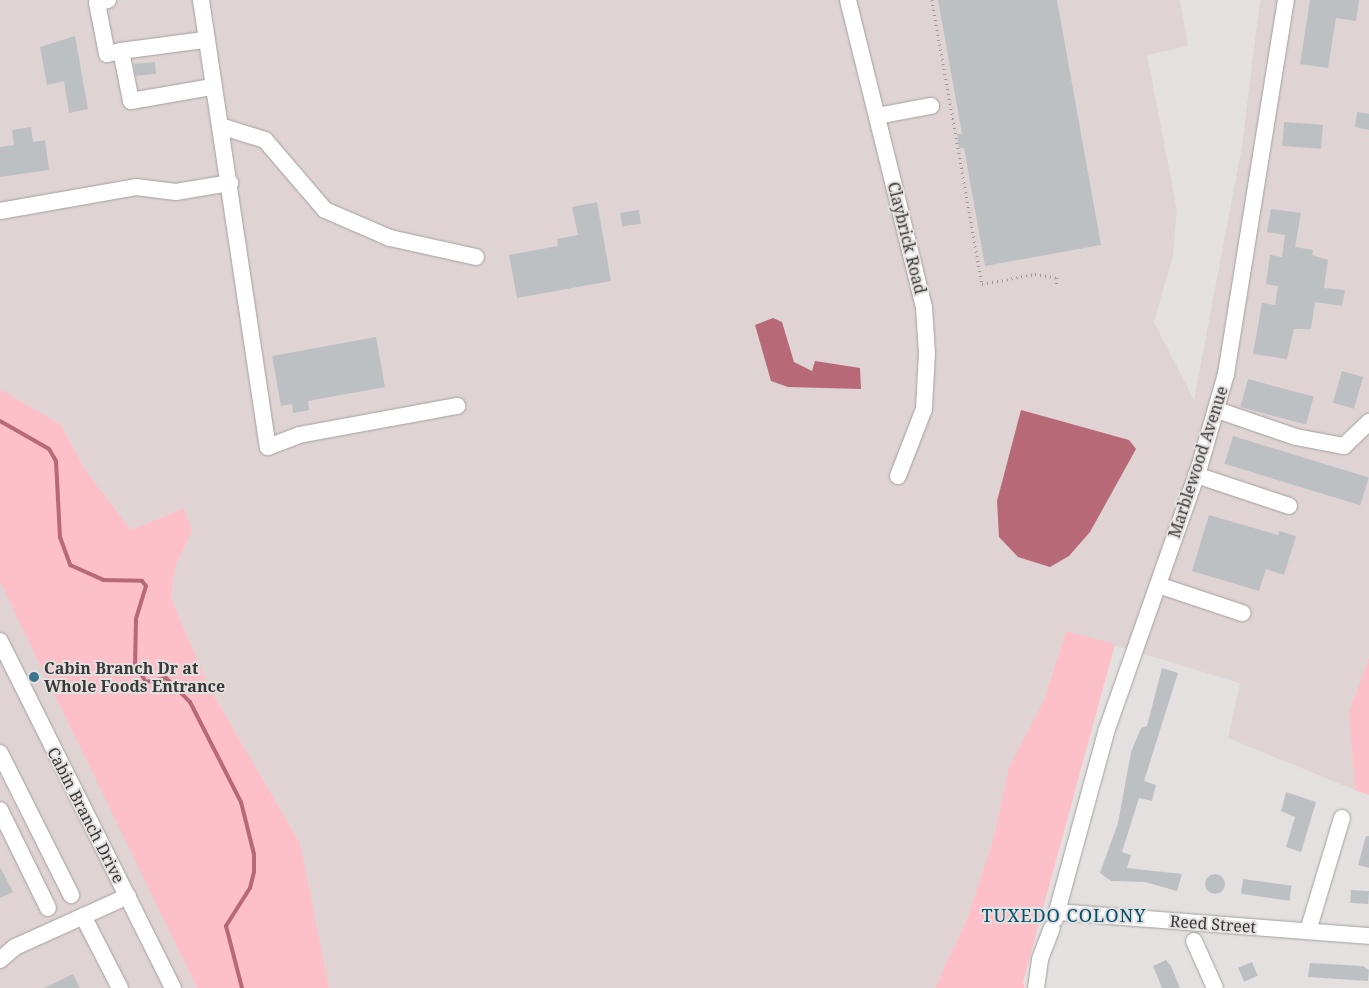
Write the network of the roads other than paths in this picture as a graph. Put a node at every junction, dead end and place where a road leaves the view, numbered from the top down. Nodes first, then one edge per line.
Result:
1 (108, 0) edge
2 (201, 0) edge
3 (848, 0) edge
4 (1286, 0) edge
5 (204, 40) junction
6 (121, 51) junction
7 (211, 87) junction
8 (931, 106) dead end
9 (877, 116) junction
10 (220, 126) junction
11 (230, 183) junction
12 (0, 211) edge
13 (476, 257) dead end
14 (457, 406) dead end
15 (1217, 410) junction
16 (1369, 422) edge
17 (1196, 475) junction
18 (898, 476) dead end
19 (1289, 506) dead end
20 (1158, 585) junction
21 (1242, 613) dead end
22 (0, 642) edge
23 (5, 665) edge
24 (0, 753) edge
25 (5, 777) edge
26 (0, 810) edge
27 (1342, 818) dead end
28 (71, 895) dead end
29 (128, 896) junction
30 (48, 908) dead end
31 (83, 916) junction
32 (1055, 919) junction
33 (1308, 931) junction
34 (1369, 936) edge
35 (1194, 941) dead end
36 (0, 960) edge
37 (120, 988) edge
38 (173, 988) edge
39 (1036, 988) edge
40 (1215, 988) edge

1 - 6 street
2 - 5 street
3 - 9 street, Claybrick Road
4 - 15 street, Marblewood Avenue
5 - 6 street
5 - 7 street
6 - 7 street
7 - 10 street
8 - 9 street
9 - 18 street, Claybrick Road
10 - 11 street
10 - 13 street
11 - 12 street
11 - 14 street
15 - 16 street
15 - 17 street, Marblewood Avenue
17 - 19 street
17 - 20 street, Marblewood Avenue
20 - 21 street
20 - 32 street, Marblewood Avenue
22 - 23 street, Cabin Branch Drive
23 - 29 street, Cabin Branch Drive
24 - 25 street
25 - 28 street
26 - 30 street
27 - 33 street
29 - 31 street
29 - 38 street, Cabin Branch Drive
31 - 36 street
31 - 37 street
32 - 33 street, Reed Street
32 - 39 street, Marblewood Avenue
33 - 34 street, Reed Street
35 - 40 street

